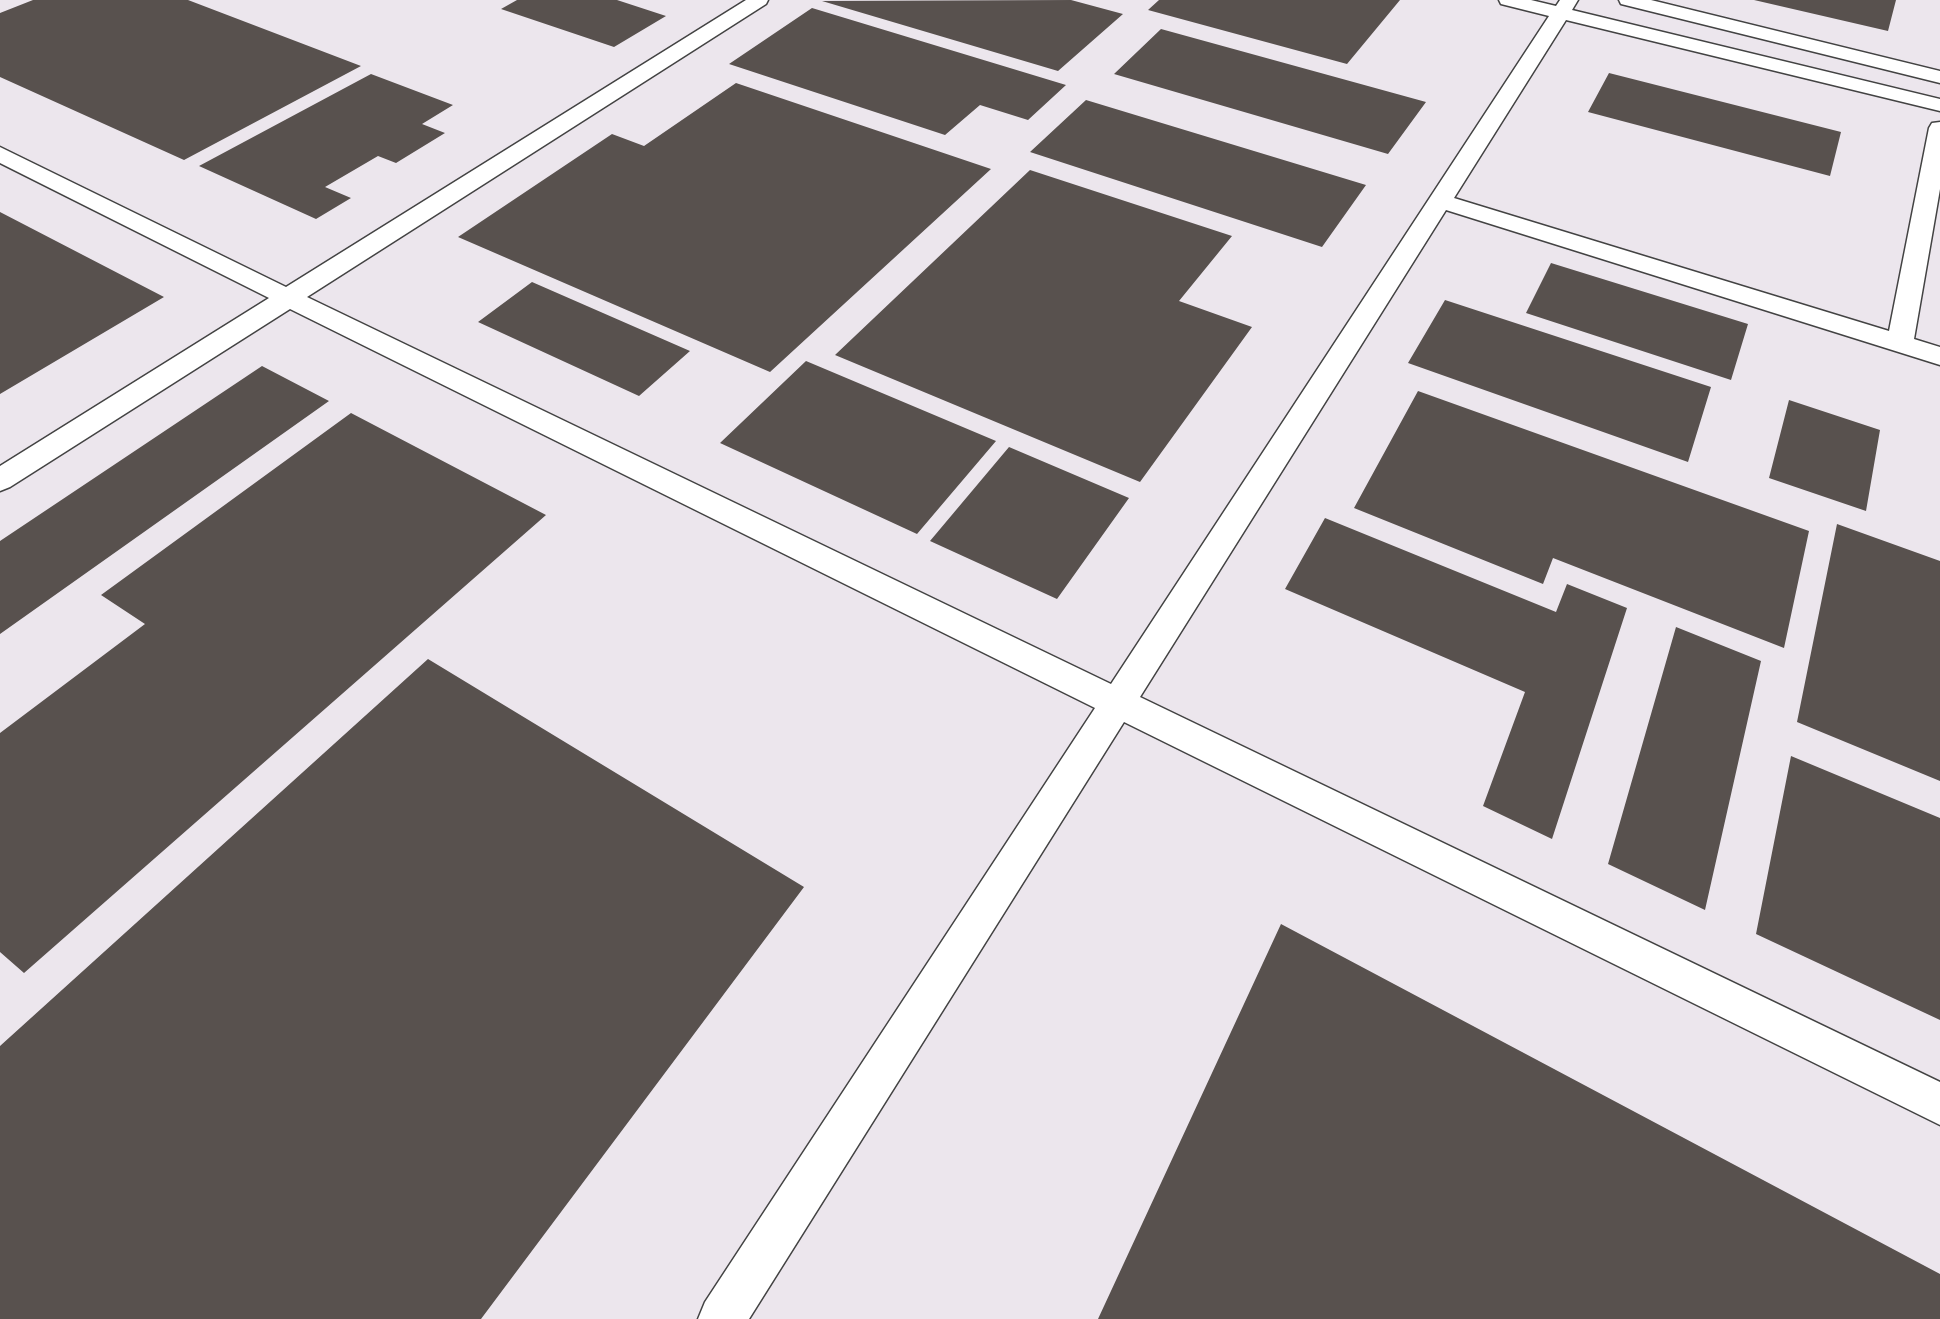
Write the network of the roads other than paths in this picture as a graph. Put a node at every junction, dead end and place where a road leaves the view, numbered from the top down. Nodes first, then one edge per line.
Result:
1 (759, 0) edge
2 (1508, 0) edge
3 (1628, 0) edge
4 (1565, 6) edge
5 (1940, 77) edge
6 (1940, 105) edge
7 (1940, 128) edge
8 (0, 154) edge
9 (1440, 201) junction
10 (286, 297) junction
11 (1900, 343) junction
12 (1940, 356) edge
13 (0, 480) edge
14 (1118, 704) junction
15 (1940, 1104) edge
16 (722, 1319) edge

1 - 10 street
2 - 4 street
3 - 5 street
4 - 6 street
4 - 9 street
7 - 11 street
8 - 10 street
9 - 11 street
9 - 14 street
10 - 13 street
10 - 14 street
11 - 12 street
14 - 15 street
14 - 16 street

